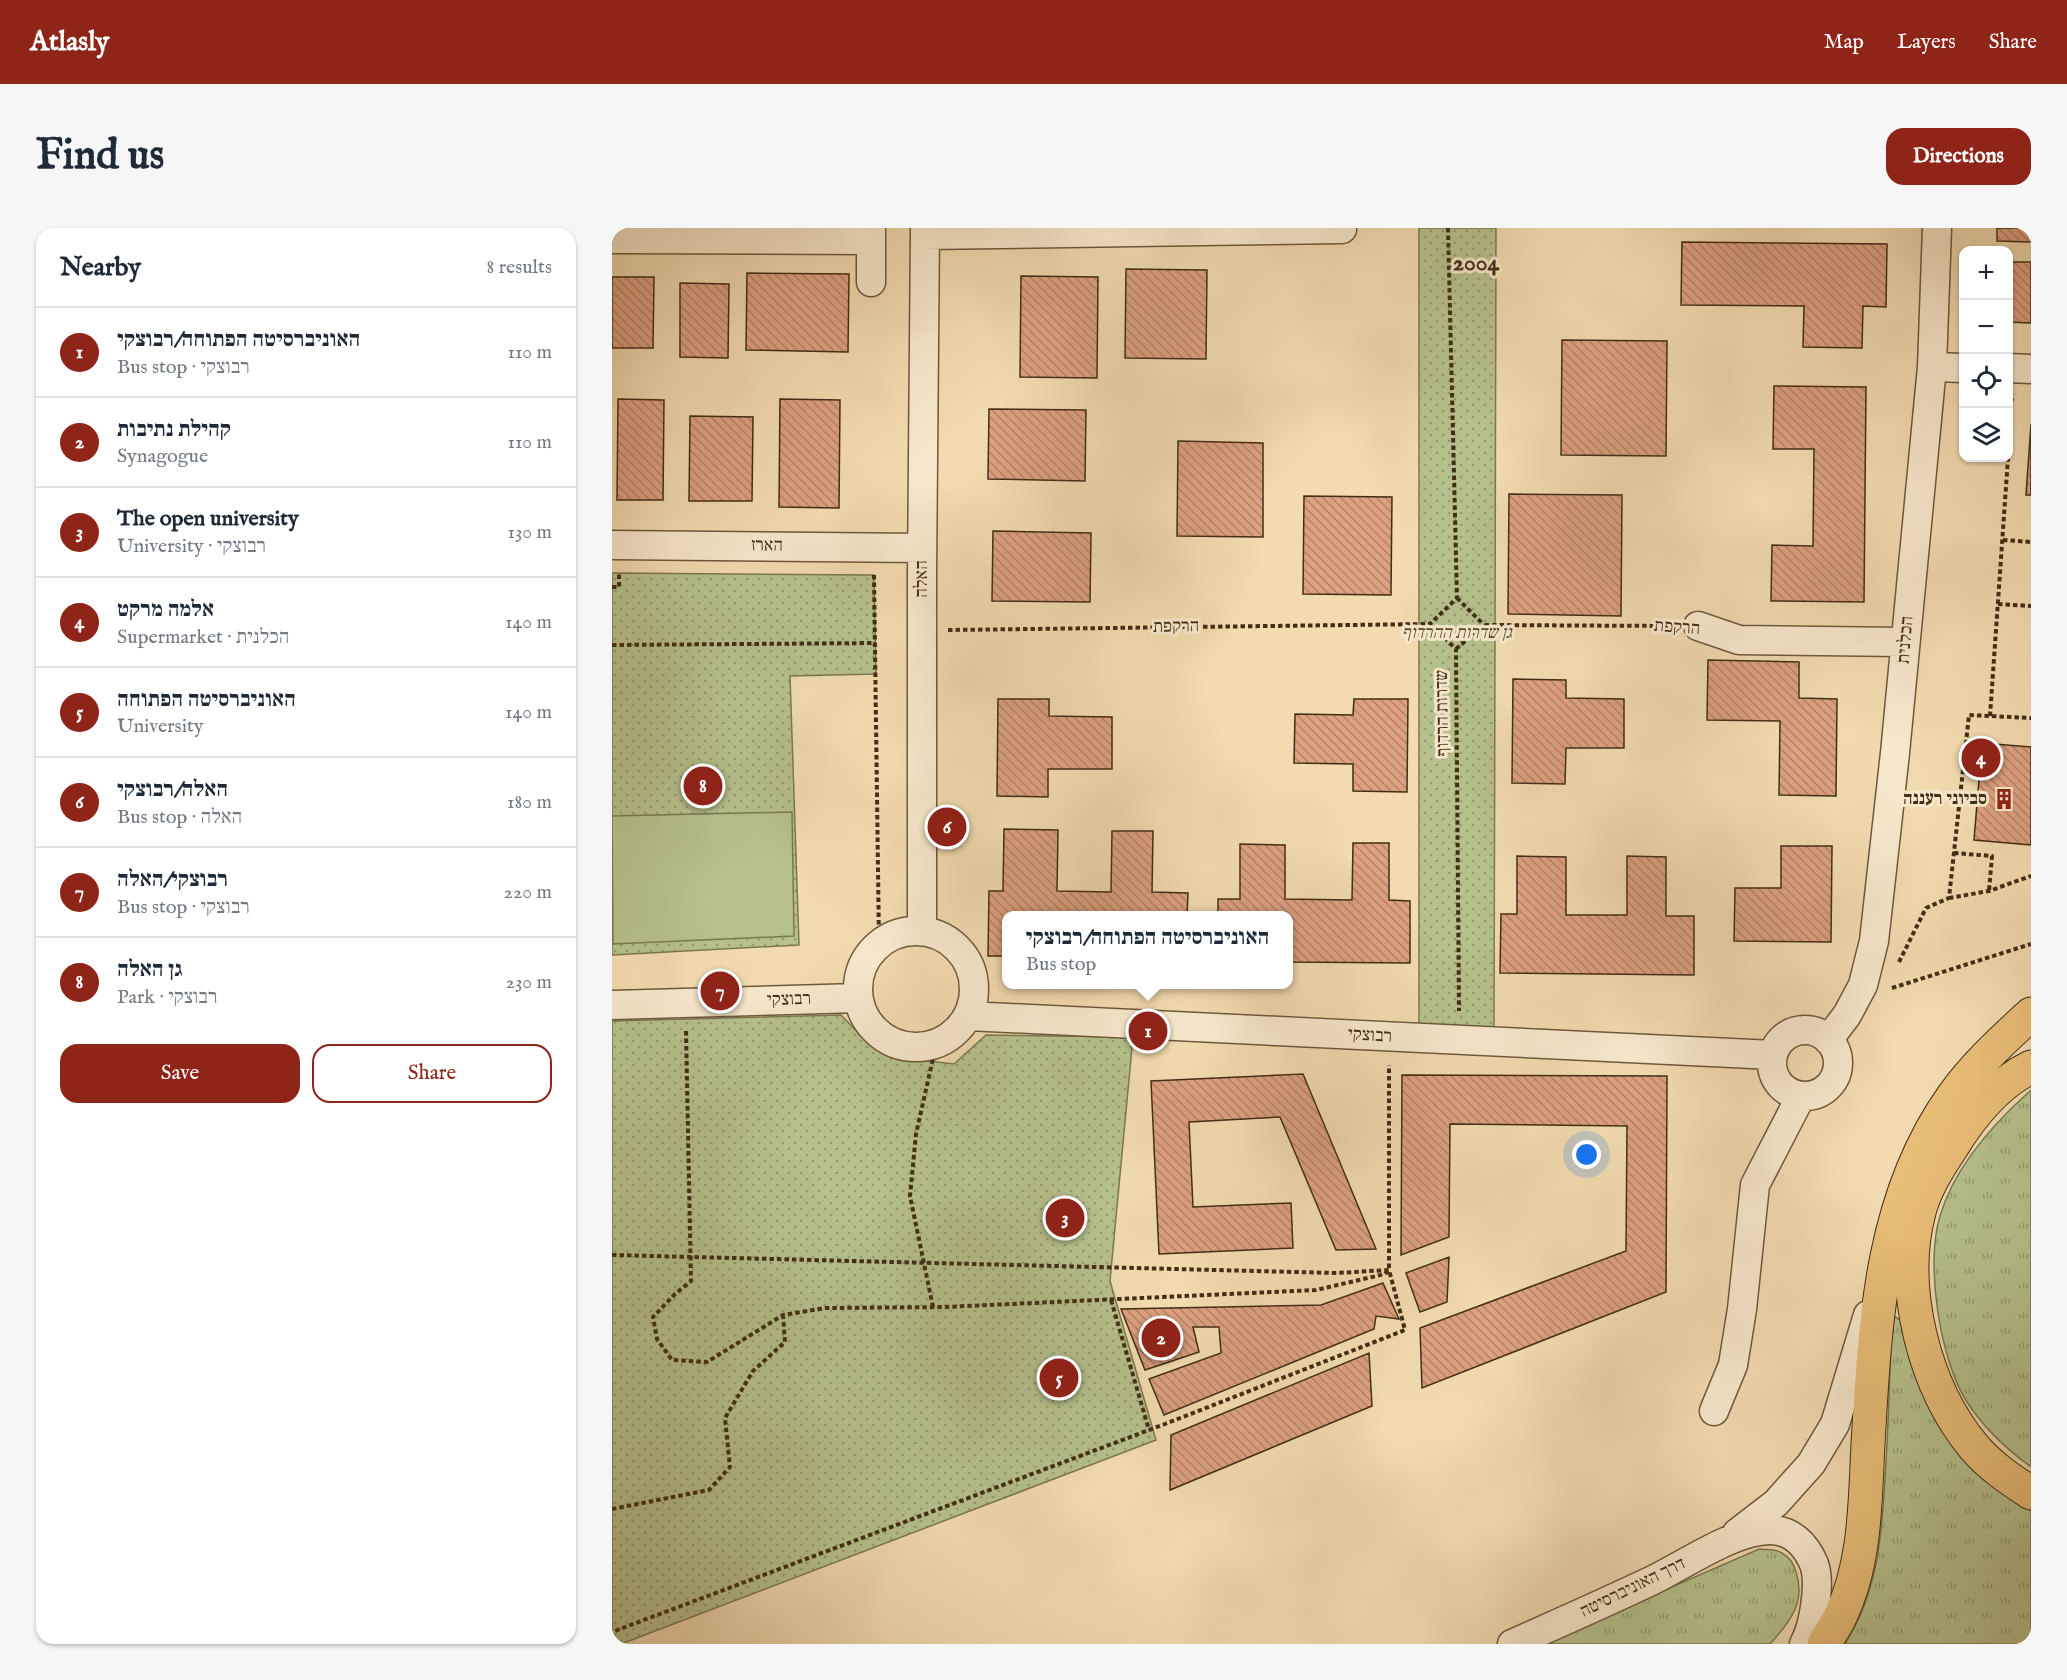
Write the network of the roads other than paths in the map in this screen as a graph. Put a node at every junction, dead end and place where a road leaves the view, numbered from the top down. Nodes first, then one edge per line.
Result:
1 (1937, 228) edge
2 (1342, 229) edge
3 (925, 232) edge
4 (871, 234) edge
5 (612, 238) edge
6 (871, 282) dead end
7 (1932, 368) junction
8 (1959, 368) edge
9 (612, 545) edge
10 (922, 548) junction
11 (1698, 626) road end
12 (1905, 642) junction
13 (922, 931) junction
14 (858, 998) junction
15 (612, 1005) edge
16 (2031, 1014) edge
17 (968, 1016) junction
18 (1828, 1040) junction
19 (1773, 1055) junction
20 (2031, 1067) edge
21 (1801, 1096) junction
22 (1890, 1237) junction
23 (1714, 1412) dead end
24 (2031, 1493) edge
25 (1720, 1545) junction
26 (1512, 1644) edge
27 (1804, 1644) edge
28 (1824, 1644) edge

1 - 7 street, הכלנית
2 - 3 street
3 - 10 street, האלה
4 - 5 street
4 - 6 street
7 - 8 street
7 - 12 street, הכלנית
9 - 10 street, הארז
10 - 13 street, האלה
11 - 12 street, הרקפת
12 - 18 street, הכלנית
13 - 14 street
13 - 17 street
14 - 15 street, רבוצקי
14 - 17 street
16 - 22 highway
17 - 19 street, רבוצקי
18 - 19 street
18 - 21 street
19 - 21 street
20 - 24 highway
21 - 23 street
22 - 25 street
22 - 28 highway
25 - 26 street, דרך האוניברסיטה
25 - 27 street

